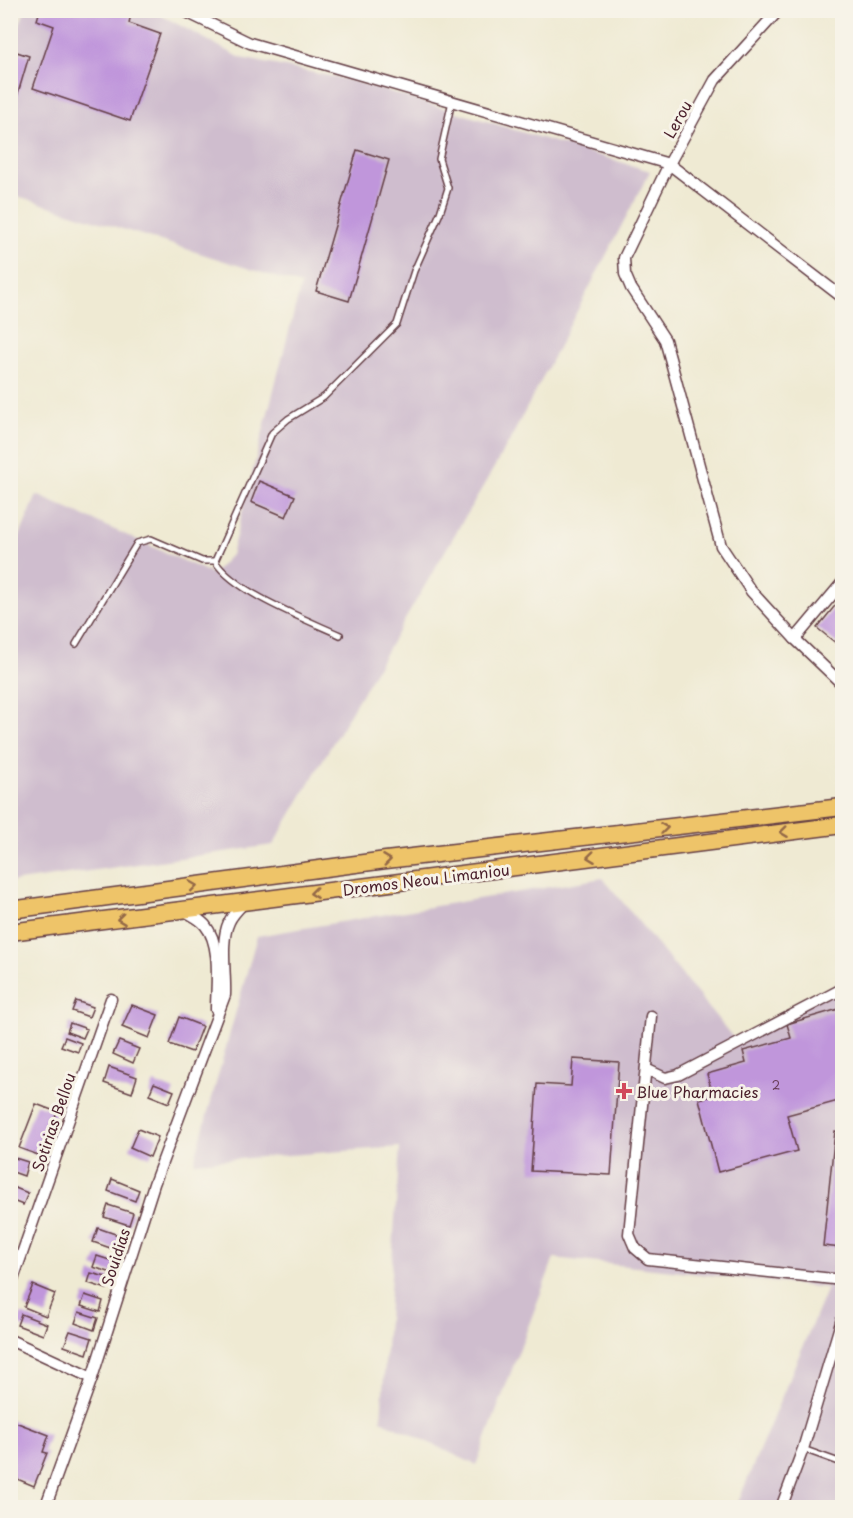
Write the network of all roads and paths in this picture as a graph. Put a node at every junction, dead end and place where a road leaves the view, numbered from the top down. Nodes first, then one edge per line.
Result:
1 (182, 10) edge
2 (779, 10) edge
3 (452, 101) junction
4 (669, 164) junction
5 (843, 297) edge
6 (215, 561) junction
7 (843, 583) edge
8 (340, 635) dead end
9 (795, 639) junction
10 (76, 644) dead end
11 (843, 684) edge
12 (843, 807) edge
13 (843, 825) edge
14 (244, 903) junction
15 (10, 910) edge
16 (185, 911) junction
17 (10, 933) edge
18 (843, 989) edge
19 (111, 999) dead end
20 (651, 1016) dead end
21 (217, 1017) junction
22 (646, 1069) junction
23 (843, 1280) edge
24 (10, 1288) edge
25 (843, 1319) edge
26 (10, 1340) edge
27 (92, 1378) junction
28 (803, 1449) junction
29 (843, 1463) edge
30 (45, 1508) edge
31 (781, 1508) edge

1 - 3 street
2 - 4 street, Lerou
3 - 4 street
3 - 6 lane
4 - 5 street
4 - 9 street, Lerou
6 - 8 lane
6 - 10 lane
7 - 9 street
9 - 11 street
15 -> 12 main road, Dromos Neou Limaniou
13 -> 14 main road, Dromos Neou Limaniou
14 - 16 main road, Dromos Neou Limaniou
14 - 21 street, Souidias
16 -> 17 main road, Dromos Neou Limaniou
16 - 21 street, Souidias
18 - 22 street
19 - 24 street, Sotirias Bellou
20 - 22 street
21 - 27 street, Souidias
22 - 23 street
25 - 28 street
26 - 27 street
27 - 30 street, Souidias
28 - 29 lane
28 - 31 street

